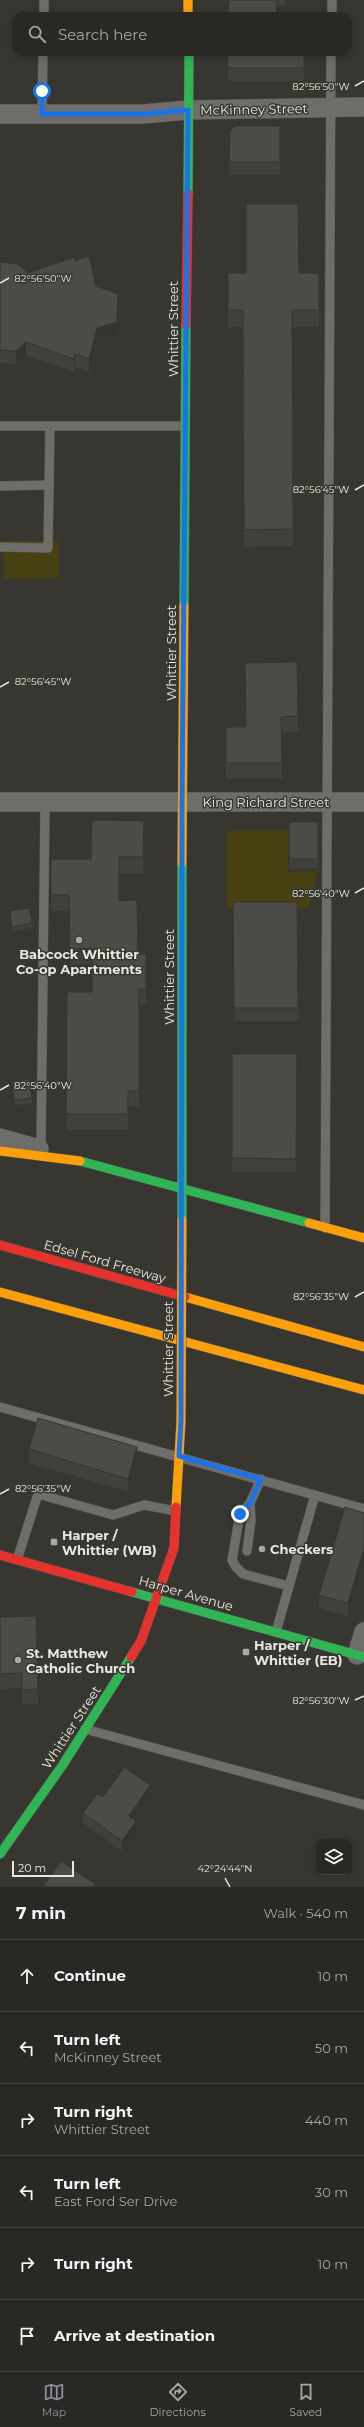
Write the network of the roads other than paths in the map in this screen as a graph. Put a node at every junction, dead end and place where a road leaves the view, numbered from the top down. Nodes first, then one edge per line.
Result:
1 (44, 0) edge
2 (188, 0) edge
3 (332, 0) edge
4 (44, 12) edge
5 (188, 12) edge
6 (332, 12) edge
7 (43, 56) edge
8 (189, 56) edge
9 (331, 56) edge
10 (331, 107) junction
11 (364, 107) edge
12 (188, 110) junction
13 (0, 114) edge
14 (42, 114) junction
15 (0, 426) edge
16 (50, 426) junction
17 (185, 426) junction
18 (49, 485) junction
19 (0, 486) edge
20 (0, 548) edge
21 (0, 802) edge
22 (45, 802) junction
23 (182, 802) junction
24 (327, 802) junction
25 (364, 802) edge
26 (0, 1138) edge
27 (41, 1149) junction
28 (0, 1151) edge
29 (80, 1161) junction
30 (181, 1190) junction
31 (325, 1228) junction
32 (364, 1238) edge
33 (0, 1245) edge
34 (0, 1292) edge
35 (364, 1346) edge
36 (364, 1390) edge
37 (0, 1407) edge
38 (179, 1456) junction
39 (261, 1479) junction
40 (315, 1495) junction
41 (250, 1503) junction
42 (364, 1509) edge
43 (176, 1511) junction
44 (247, 1551) dead end
45 (0, 1555) edge
46 (17, 1560) junction
47 (244, 1565) dead end
48 (251, 1576) junction
49 (289, 1586) junction
50 (156, 1598) junction
51 (276, 1632) junction
52 (364, 1632) edge
53 (360, 1656) edge
54 (85, 1729) junction
55 (364, 1805) edge
56 (0, 1854) edge

1 - 4 lane
2 - 5 main road
3 - 6 lane
7 - 14 lane
8 - 12 main road, Whittier Street
9 - 10 lane
10 - 11 street, McKinney Street
10 - 12 street, McKinney Street
10 - 24 lane
12 - 14 street, McKinney Street
12 - 17 main road, Whittier Street
13 - 14 street, McKinney Street
15 - 16 lane
16 - 17 lane
16 - 18 lane
17 - 23 main road, Whittier Street
18 - 19 lane
18 - 20 lane
21 - 22 street, King Richard Street
22 - 23 street, King Richard Street
22 - 27 lane
23 - 24 street, King Richard Street
23 - 30 main road, Whittier Street
24 - 25 street, King Richard Street
24 - 31 lane
26 - 27 street
27 - 29 street
28 - 29 main road
29 - 30 main road
30 - 31 main road
30 - 38 main road, Whittier Street, bridge
31 - 32 main road
33 - 35 main road, Edsel Ford Freeway
34 - 36 main road
37 - 38 lane
38 - 39 lane
38 - 43 main road, Whittier Street
39 - 40 lane
39 - 41 lane
40 - 42 lane
40 - 49 lane
41 - 44 lane
41 - 48 lane
43 - 46 lane
43 - 50 main road, Whittier Street
45 - 46 main road, Harper Avenue
46 - 50 main road, Harper Avenue
47 - 48 lane
48 - 49 lane
49 - 51 lane
50 - 51 main road, Harper Avenue
50 - 54 main road, Whittier Street
51 - 53 main road, Harper Avenue
52 - 53 street
54 - 55 lane
54 - 56 main road, Whittier Street

